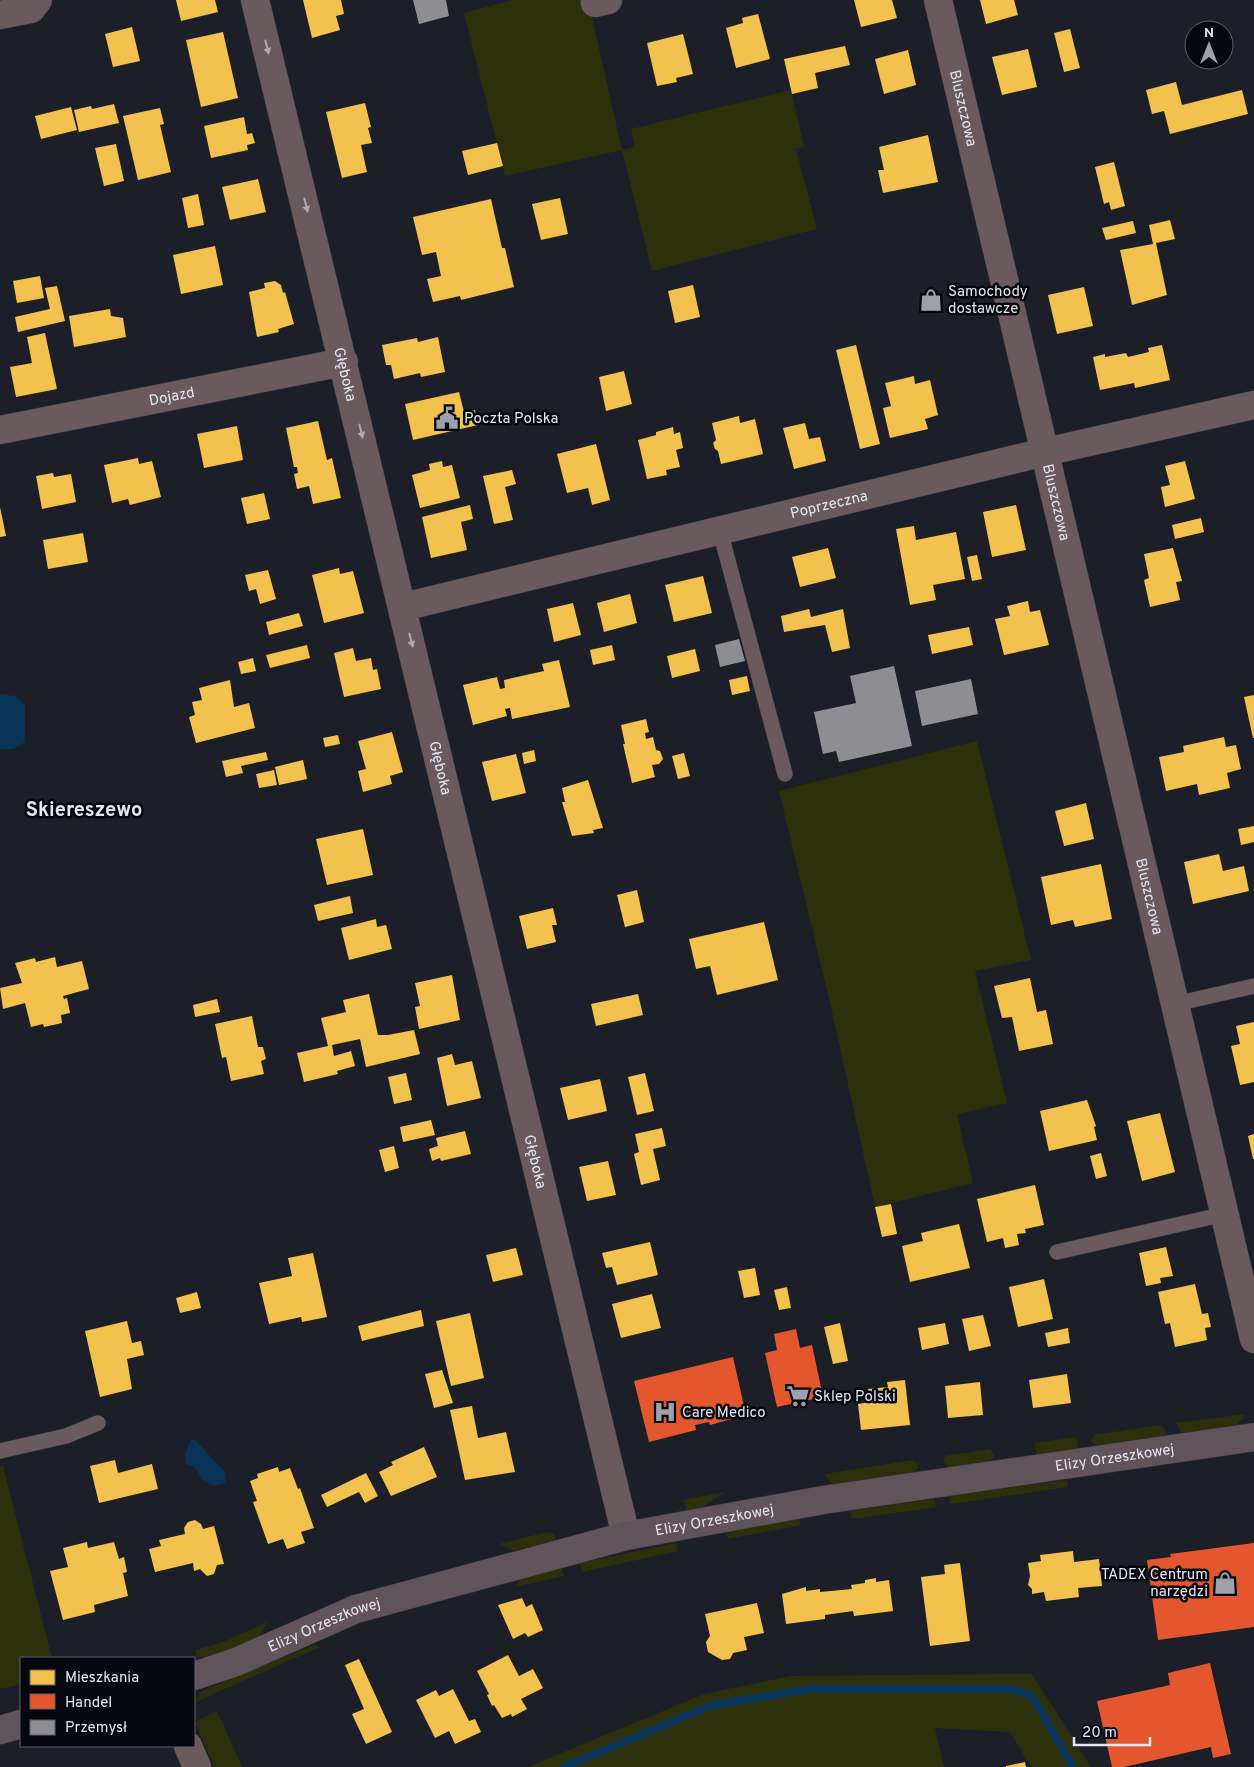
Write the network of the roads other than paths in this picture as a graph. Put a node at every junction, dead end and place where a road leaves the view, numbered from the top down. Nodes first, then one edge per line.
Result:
1 (38, 0) edge
2 (255, 0) edge
3 (938, 0) edge
4 (0, 15) edge
5 (344, 362) junction
6 (1254, 405) edge
7 (0, 430) edge
8 (1045, 452) junction
9 (720, 531) junction
10 (403, 607) junction
11 (785, 774) dead end
12 (1254, 986) edge
13 (1175, 1004) junction
14 (1225, 1214) junction
15 (1057, 1252) dead end
16 (1254, 1339) edge
17 (98, 1423) dead end
18 (1254, 1437) edge
19 (0, 1452) edge
20 (626, 1536) junction
21 (195, 1676) edge
22 (20, 1724) edge
23 (0, 1730) edge
24 (188, 1747) edge
25 (197, 1767) edge

1 - 4 street
2 -> 5 street, Głęboka
3 - 8 street, Bluszczowa
5 - 7 street, Dojazd
5 -> 10 street, Głęboka
6 - 8 street, Poprzeczna
8 - 9 street, Poprzeczna
8 - 13 street, Bluszczowa
9 - 10 street, Poprzeczna
9 - 11 lane
10 -> 20 street, Głęboka
12 - 13 lane
13 - 14 street, Bluszczowa
14 - 15 lane
14 - 16 street, Bluszczowa
17 - 19 lane
18 - 20 street, Elizy Orzeszkowej
20 - 21 street, Elizy Orzeszkowej
22 - 23 street
24 - 25 street

